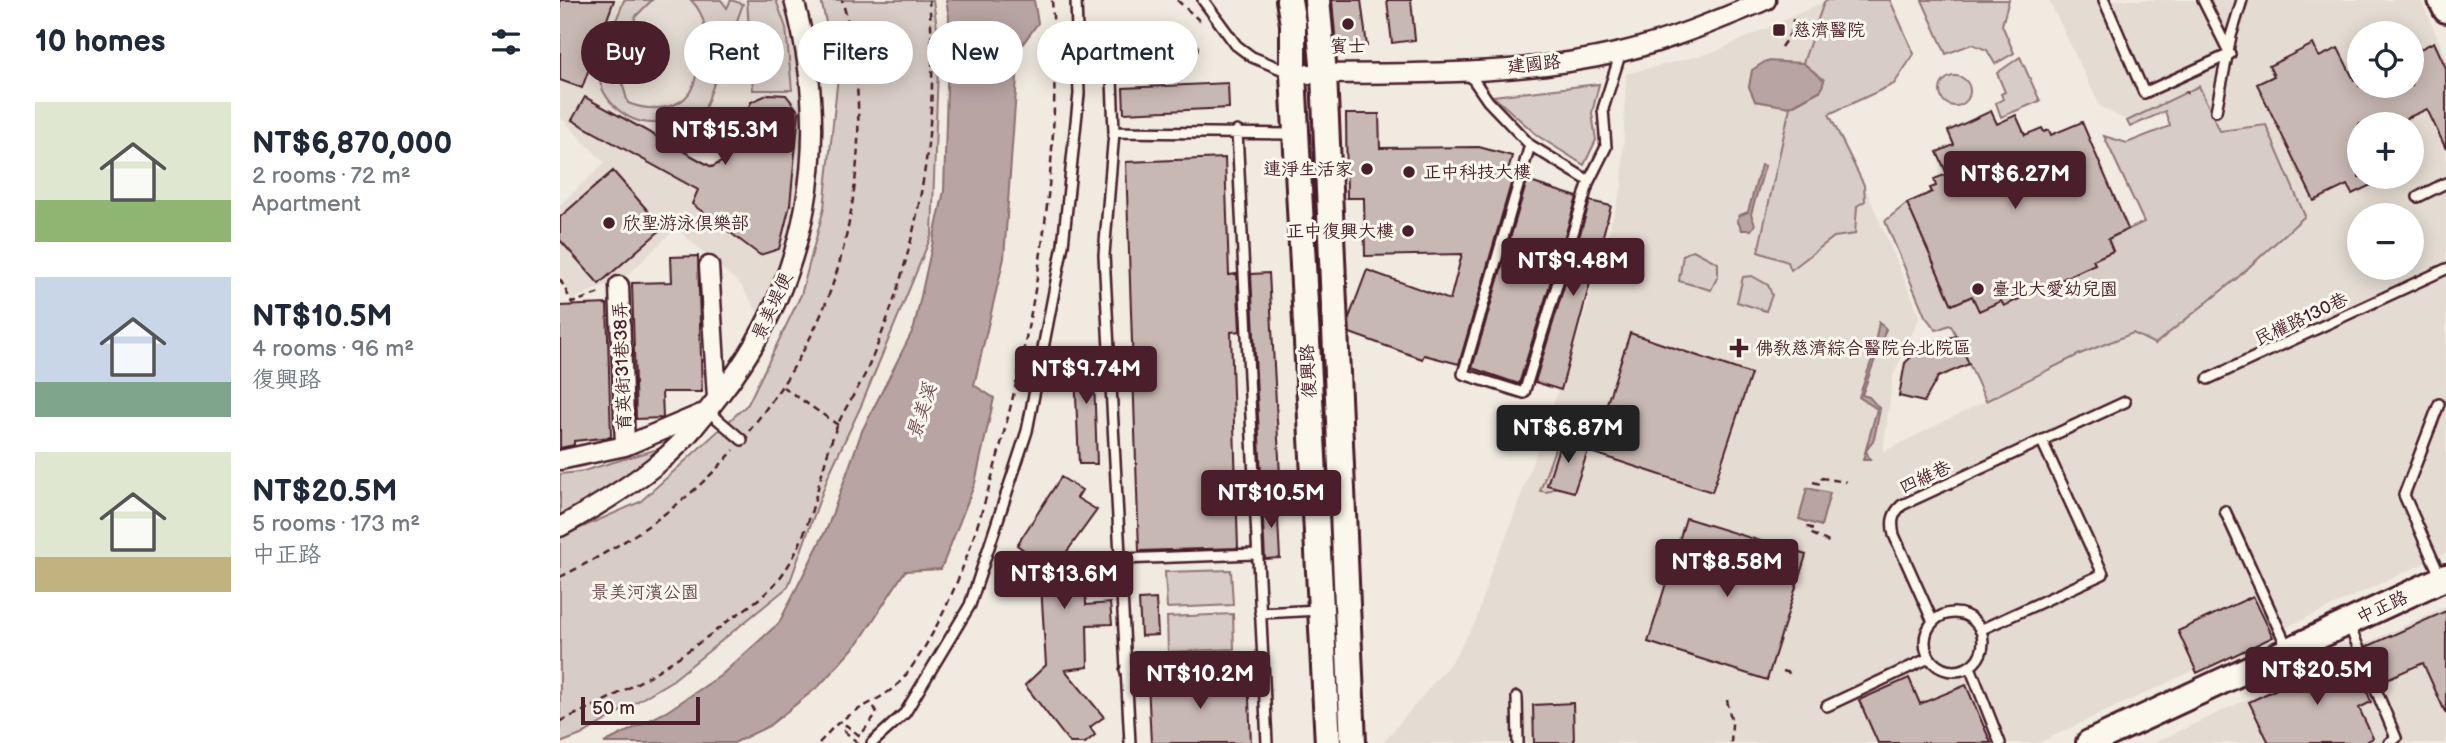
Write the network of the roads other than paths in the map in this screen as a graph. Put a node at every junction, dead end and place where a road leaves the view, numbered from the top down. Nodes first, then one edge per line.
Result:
1 (794, 0) edge
2 (1076, 0) edge
3 (1203, 0) edge
4 (1289, 0) edge
5 (1317, 0) edge
6 (1766, 0) edge
7 (2104, 0) edge
8 (2203, 0) edge
9 (2242, 0) edge
10 (2441, 0) edge
11 (2446, 10) edge
12 (1621, 52) junction
13 (2230, 54) junction
14 (1467, 71) junction
15 (1293, 74) junction
16 (1324, 74) junction
17 (1112, 84) edge
18 (2216, 111) dead end
19 (1237, 131) junction
20 (1114, 132) junction
21 (1296, 134) junction
22 (1530, 145) junction
23 (1589, 181) junction
24 (2446, 183) edge
25 (2418, 197) dead end
26 (709, 266) dead end
27 (2446, 269) edge
28 (619, 286) road end
29 (2208, 380) dead end
30 (2125, 402) dead end
31 (2439, 404) dead end
32 (712, 405) junction
33 (742, 440) dead end
34 (2042, 441) junction
35 (625, 446) junction
36 (560, 460) edge
37 (2225, 510) dead end
38 (560, 527) edge
39 (1255, 554) junction
40 (1121, 559) junction
41 (2444, 578) edge
42 (1321, 610) junction
43 (1260, 613) junction
44 (1933, 622) junction
45 (2348, 623) junction
46 (1980, 630) junction
47 (2289, 650) junction
48 (1929, 658) junction
49 (1263, 665) junction
50 (1970, 667) junction
51 (1125, 670) junction
52 (1517, 697) dead end
53 (1827, 706) dead end
54 (2099, 741) edge
55 (872, 743) edge
56 (1130, 743) edge
57 (1266, 743) edge
58 (1328, 743) edge
59 (1353, 743) edge
60 (1518, 743) edge
61 (2000, 743) edge
62 (2389, 743) edge

1 - 32 street, 景美堤便
2 - 55 lane
3 - 15 lane
4 - 15 main road, 復興路
5 - 16 main road, 復興路
6 - 12 street, 建國路
7 - 13 lane
8 - 13 lane
9 - 13 lane
10 - 11 main road
12 - 14 street, 建國路
12 - 23 lane
13 - 18 lane
14 - 16 street, 建國路
14 - 22 lane
15 - 16 street, 建國路
15 - 21 main road, 復興路
16 - 59 main road, 復興路
17 - 20 lane
19 - 20 lane
19 - 21 lane
19 - 39 lane
20 - 40 lane
21 - 42 main road, 復興路
22 - 23 lane
22 - 23 lane
24 - 25 lane
26 - 32 street
27 - 29 lane, 民權路130巷
28 - 35 street, 育英街31巷38弄
30 - 34 lane, 四維巷
31 - 41 lane
32 - 33 lane
32 - 35 street
32 - 38 street, 景美堤便
34 - 44 lane, 四維巷
34 - 46 lane
35 - 36 street
37 - 47 lane
39 - 40 lane
39 - 43 lane
40 - 51 lane
41 - 45 main road, 中正路
42 - 43 lane
42 - 58 main road, 復興路
43 - 49 lane
44 - 46 lane
44 - 48 lane
45 - 47 main road, 中正路
45 - 62 lane
46 - 50 lane
47 - 54 main road, 中正路
48 - 50 lane
48 - 53 lane
49 - 51 lane
49 - 57 lane
50 - 61 lane
51 - 56 lane
52 - 60 lane

